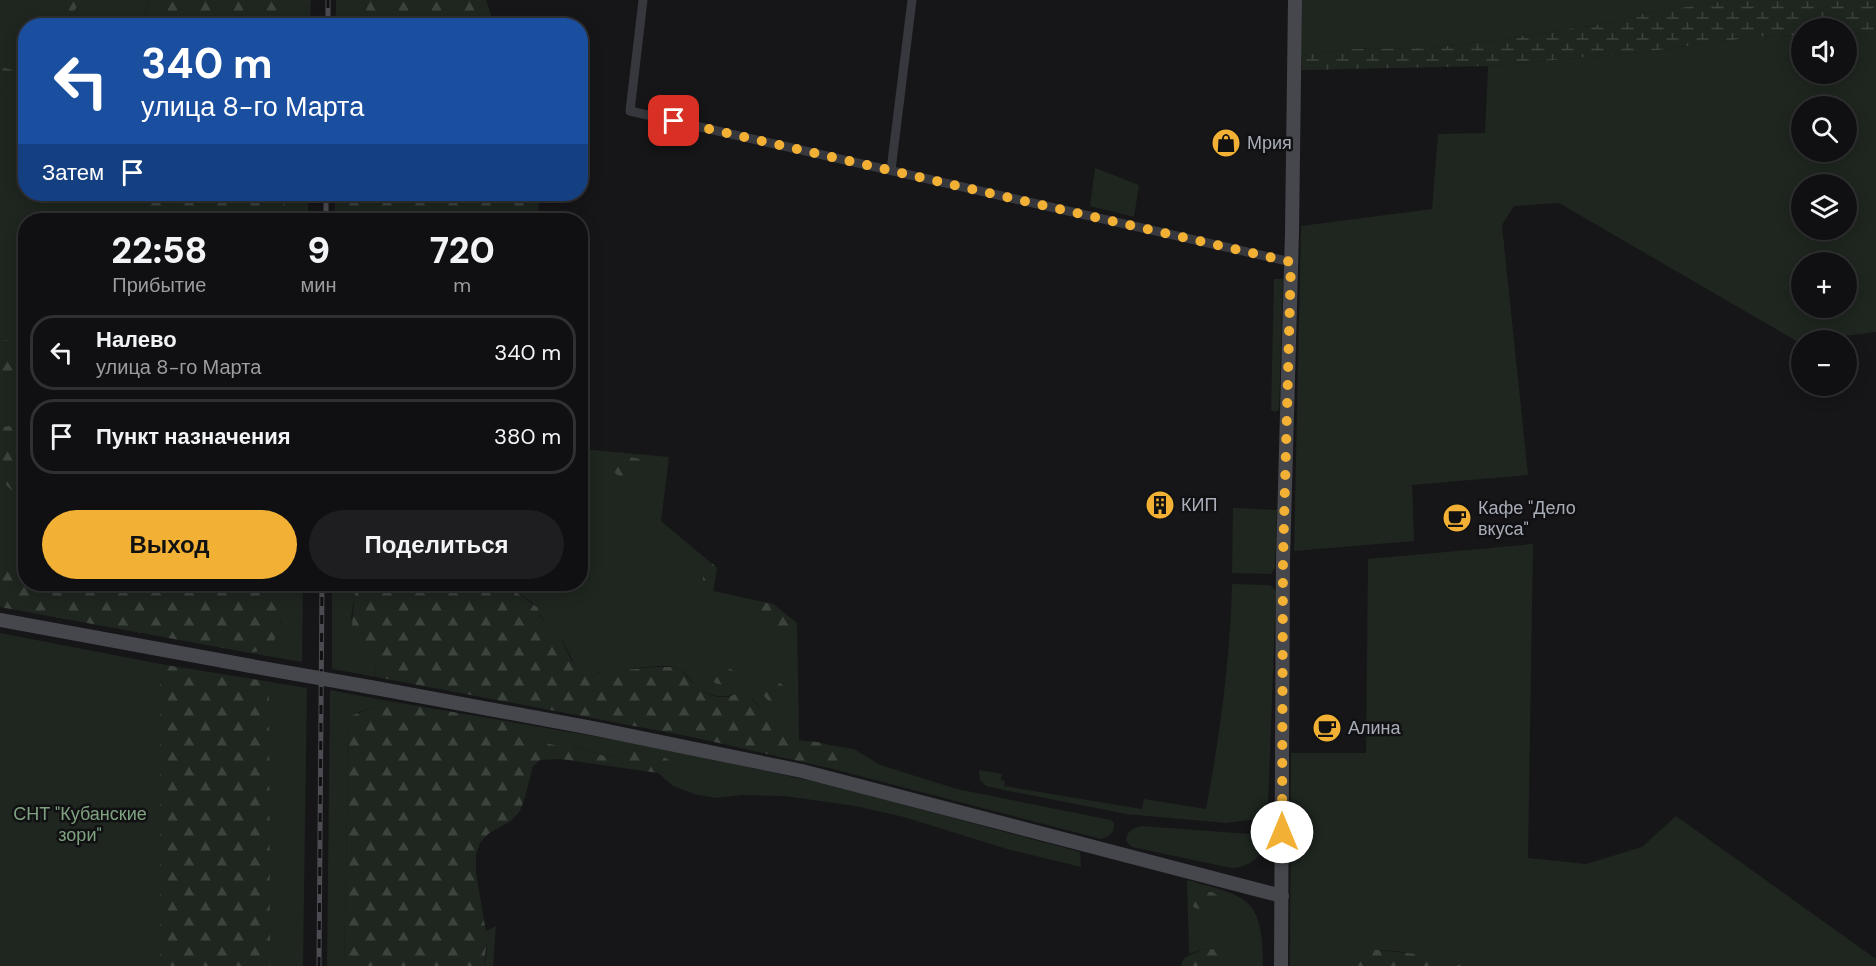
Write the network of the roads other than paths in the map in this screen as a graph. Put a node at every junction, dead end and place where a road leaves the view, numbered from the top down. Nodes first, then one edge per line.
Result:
1 (643, 0) edge
2 (912, 0) edge
3 (1295, 0) edge
4 (891, 170) junction
5 (1291, 262) junction
6 (0, 620) edge
7 (1282, 896) junction
8 (1281, 966) edge

1 - 4 street
2 - 4 street
3 - 5 main road
4 - 5 street
5 - 7 main road
6 - 7 main road, bridge
7 - 8 main road

